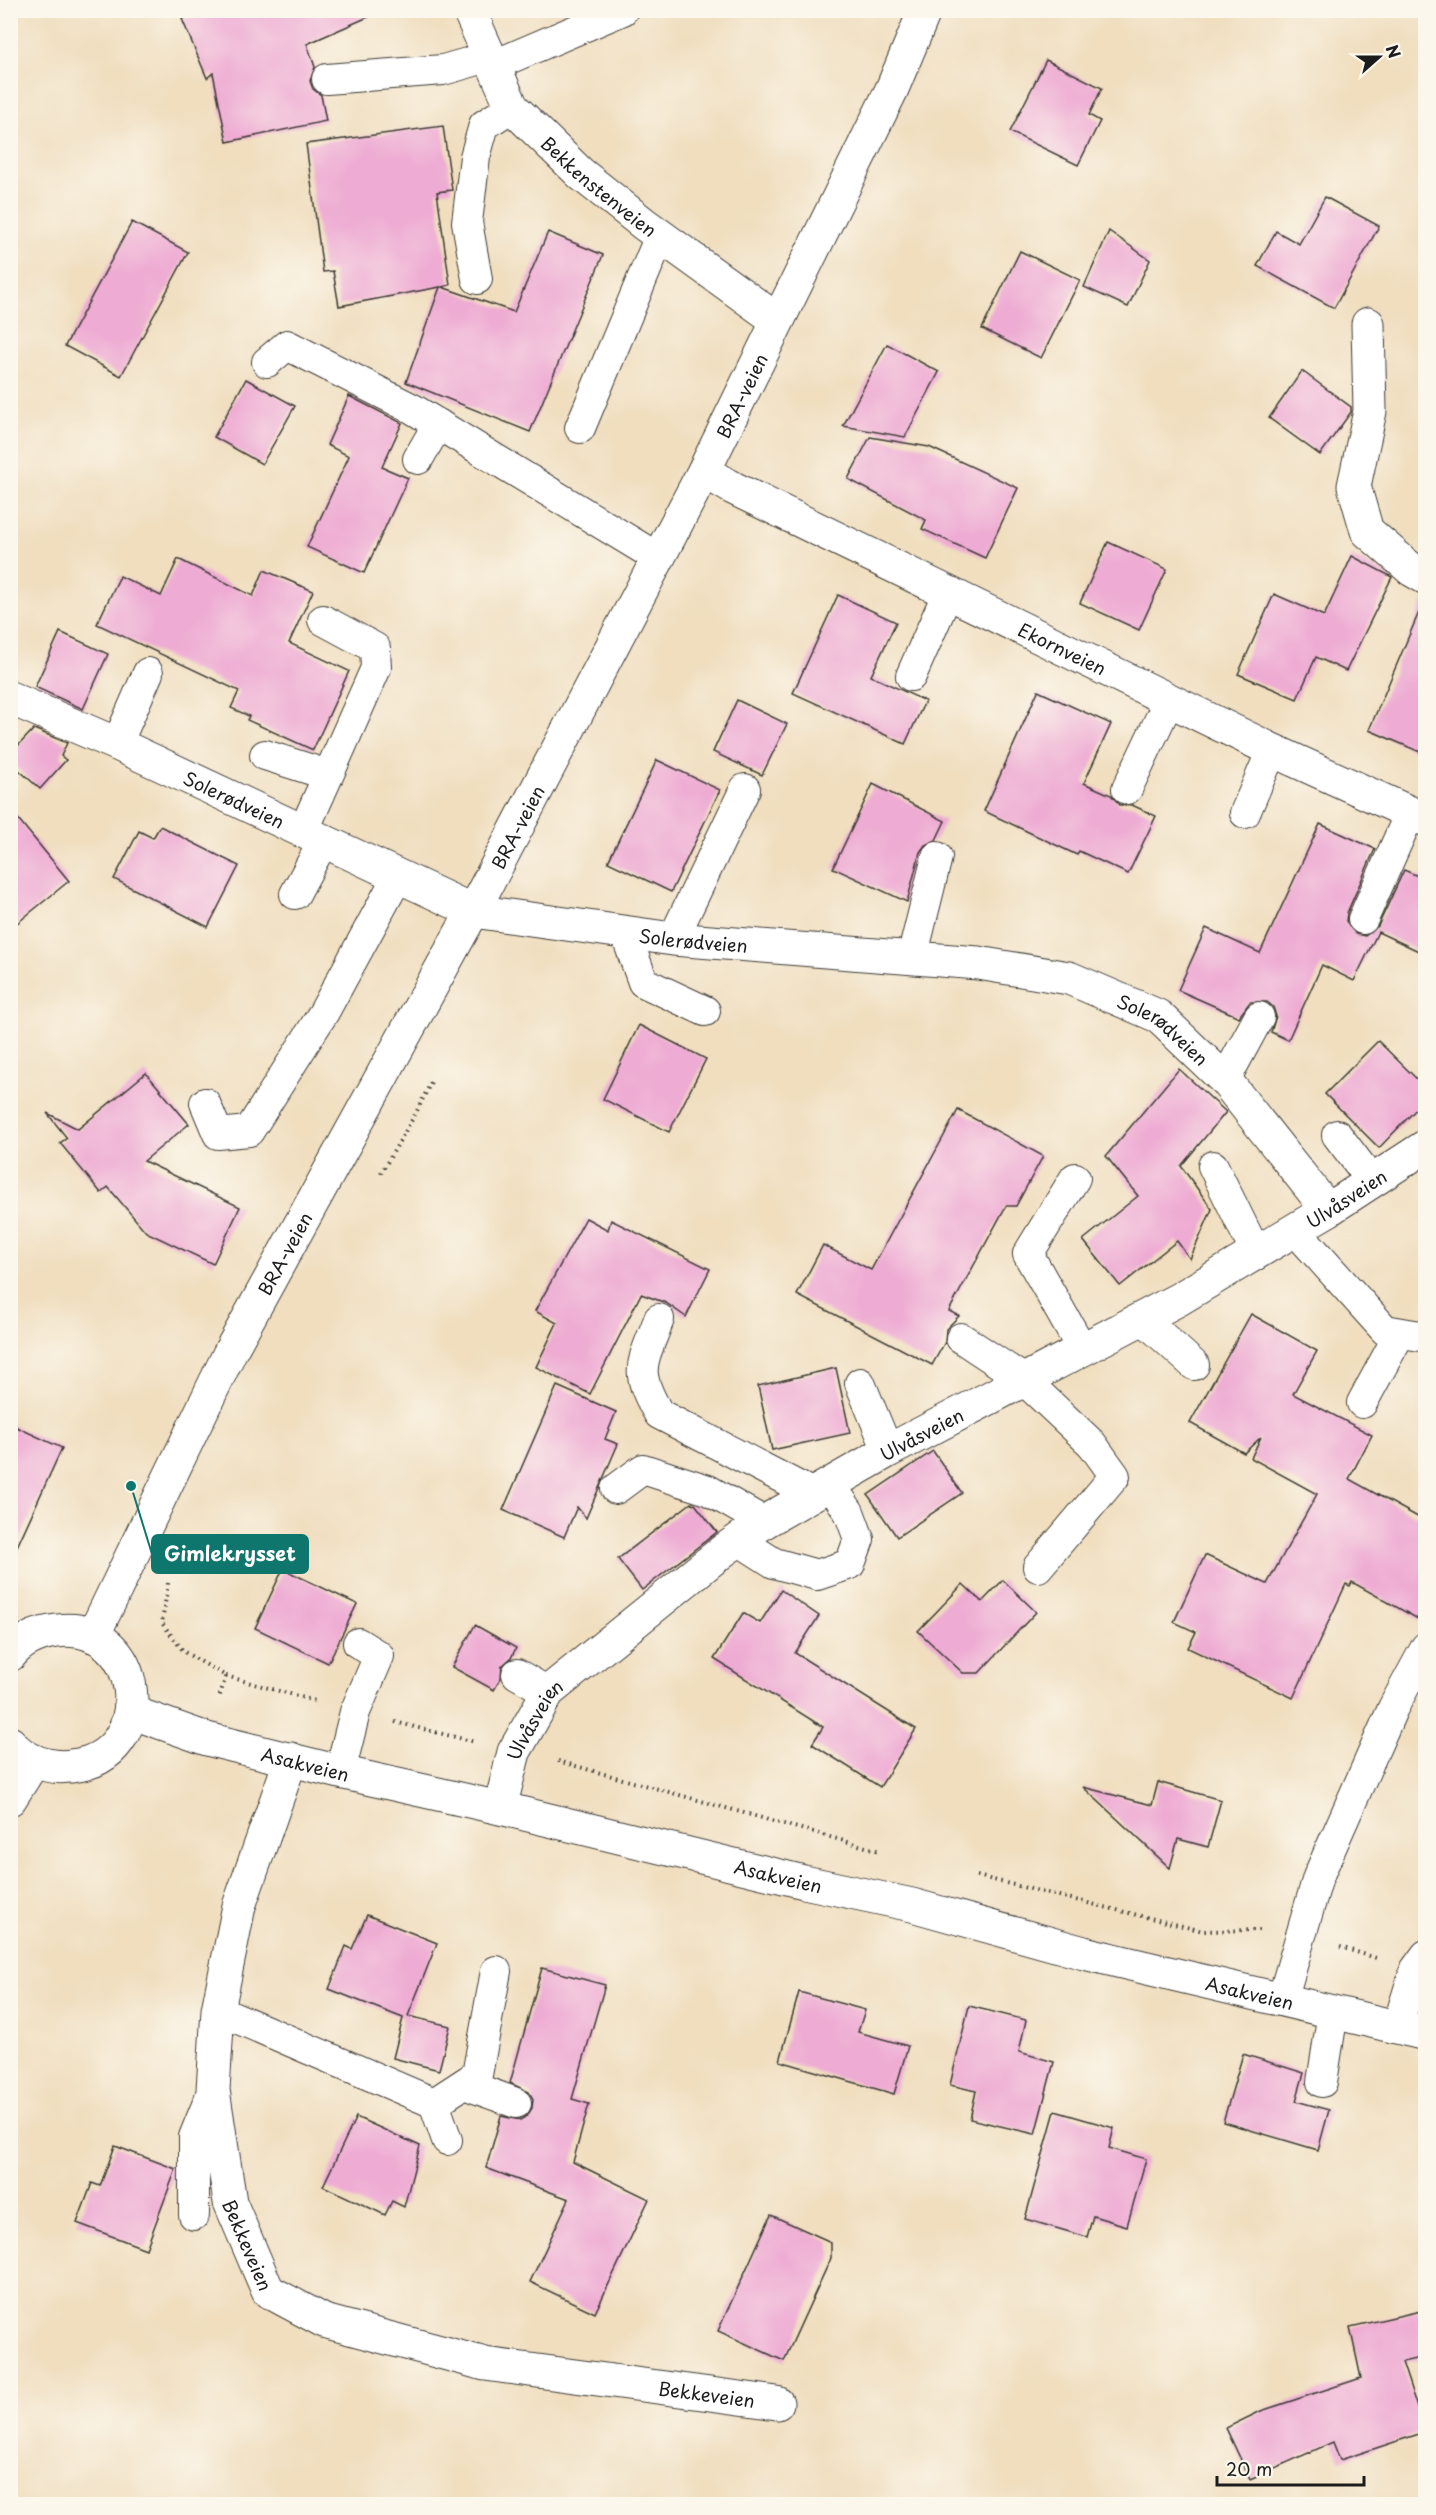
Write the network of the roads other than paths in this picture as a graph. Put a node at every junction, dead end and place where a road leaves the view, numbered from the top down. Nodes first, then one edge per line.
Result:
1 (469, 10) edge
2 (623, 10) edge
3 (925, 10) edge
4 (490, 61) junction
5 (327, 79) dead end
6 (512, 107) junction
7 (660, 236) junction
8 (477, 279) dead end
9 (777, 320) junction
10 (1368, 324) dead end
11 (267, 362) dead end
12 (438, 424) junction
13 (580, 428) dead end
14 (418, 459) dead end
15 (704, 471) junction
16 (658, 558) junction
17 (1425, 578) edge
18 (948, 592) junction
19 (323, 620) dead end
20 (148, 673) dead end
21 (911, 676) dead end
22 (10, 698) edge
23 (1169, 700) junction
24 (117, 744) junction
25 (1272, 750) junction
26 (265, 755) dead end
27 (328, 775) junction
28 (745, 789) dead end
29 (1127, 789) dead end
30 (1245, 813) dead end
31 (1418, 816) edge
32 (313, 837) junction
33 (937, 857) dead end
34 (398, 876) junction
35 (295, 894) dead end
36 (473, 911) junction
37 (1363, 919) dead end
38 (626, 932) junction
39 (673, 939) junction
40 (912, 958) junction
41 (705, 1011) dead end
42 (1259, 1017) dead end
43 (1225, 1080) junction
44 (205, 1103) dead end
45 (1337, 1135) dead end
46 (1425, 1146) edge
47 (1213, 1166) dead end
48 (1075, 1178) dead end
49 (1372, 1181) junction
50 (1328, 1210) junction
51 (1295, 1230) junction
52 (1256, 1253) junction
53 (1142, 1318) junction
54 (658, 1319) dead end
55 (1413, 1335) edge
56 (961, 1338) dead end
57 (1082, 1349) junction
58 (1194, 1365) dead end
59 (1023, 1379) junction
60 (860, 1383) dead end
61 (1362, 1403) dead end
62 (888, 1451) junction
63 (616, 1489) dead end
64 (822, 1489) junction
65 (751, 1531) junction
66 (1038, 1567) dead end
67 (93, 1636) junction
68 (358, 1643) dead end
69 (1425, 1647) edge
70 (10, 1655) edge
71 (517, 1674) dead end
72 (548, 1692) junction
73 (131, 1712) junction
74 (22, 1752) edge
75 (291, 1759) junction
76 (339, 1772) junction
77 (10, 1799) edge
78 (500, 1808) junction
79 (1420, 1962) edge
80 (495, 1971) dead end
81 (1282, 2000) junction
82 (218, 2010) junction
83 (1333, 2012) junction
84 (1411, 2031) edge
85 (1322, 2082) dead end
86 (464, 2084) junction
87 (213, 2090) junction
88 (434, 2103) junction
89 (516, 2103) dead end
90 (447, 2140) dead end
91 (194, 2216) dead end
92 (777, 2403) dead end

1 - 4 street, Bekkenstenveien
2 - 4 lane
3 - 9 street, BRA-veien
4 - 5 lane
4 - 6 street, Bekkenstenveien
6 - 7 street, Bekkenstenveien
6 - 8 lane
7 - 9 street, Bekkenstenveien
7 - 13 lane
9 - 15 street, BRA-veien
10 - 17 street
11 - 12 lane
12 - 14 lane
12 - 16 lane
15 - 16 street, BRA-veien
15 - 18 street, Ekornveien
16 - 36 street, BRA-veien
18 - 21 lane
18 - 23 street, Ekornveien
19 - 27 lane
20 - 24 lane
22 - 24 street, Solerødveien
23 - 25 street, Ekornveien
23 - 29 lane
24 - 32 street, Solerødveien
25 - 30 lane
25 - 31 street, Ekornveien
26 - 27 lane
27 - 32 lane
28 - 39 lane
31 - 37 lane
32 - 34 street, Solerødveien
32 - 35 lane
33 - 40 lane
34 - 36 street, Solerødveien
34 - 44 lane
36 - 38 street, Solerødveien
36 - 67 street, BRA-veien
38 - 39 street, Solerødveien
38 - 41 lane
39 - 40 street, Solerødveien
40 - 43 street, Solerødveien
42 - 43 lane
43 - 50 street, Solerødveien
45 - 49 lane
46 - 49 street, Ulvåsveien
47 - 52 lane
48 - 57 lane
49 - 50 street, Ulvåsveien
50 - 51 street, Ulvåsveien
51 - 52 street, Ulvåsveien
51 - 55 lane
52 - 53 street, Ulvåsveien
53 - 57 street, Ulvåsveien
53 - 58 lane
54 - 64 lane
55 - 61 lane
56 - 59 lane
57 - 59 street, Ulvåsveien
59 - 62 street, Ulvåsveien
59 - 66 lane
60 - 62 lane
62 - 64 street, Ulvåsveien
63 - 65 lane
64 - 65 street, Ulvåsveien
64 - 65 lane
65 - 72 street, Ulvåsveien
67 - 70 street
67 - 73 street
68 - 76 lane
69 - 81 lane
71 - 72 lane
72 - 78 street, Ulvåsveien
73 - 74 street
73 - 75 street, Asakveien
74 - 77 street
75 - 76 street, Asakveien
75 - 82 street, Bekkeveien
76 - 78 street, Asakveien
78 - 81 street, Asakveien
79 - 84 lane
80 - 86 lane
81 - 83 street, Asakveien
82 - 87 street, Bekkeveien
82 - 88 lane
83 - 84 street, Asakveien
83 - 85 lane
86 - 88 lane
86 - 89 lane
87 - 91 lane
87 - 92 street, Bekkeveien
88 - 90 lane

